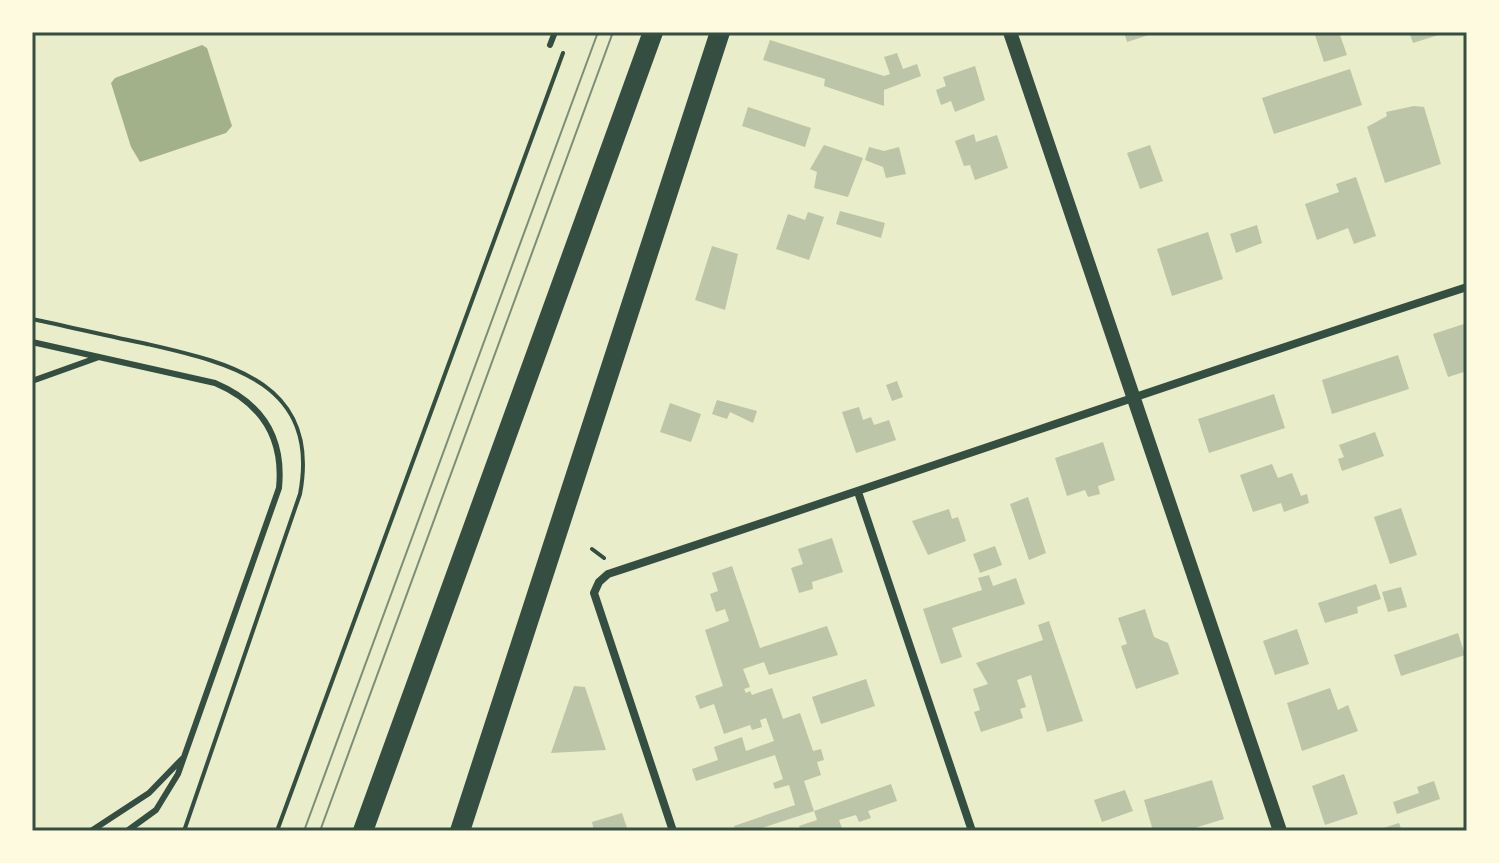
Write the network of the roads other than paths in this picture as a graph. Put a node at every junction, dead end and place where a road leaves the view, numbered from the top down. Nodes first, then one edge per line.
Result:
1 (555, 32) edge
2 (653, 32) edge
3 (720, 32) edge
4 (1010, 32) edge
5 (550, 45) dead end
6 (1467, 287) edge
7 (32, 342) edge
8 (99, 357) junction
9 (32, 381) edge
10 (1132, 395) junction
11 (858, 492) junction
12 (184, 756) junction
13 (91, 831) edge
14 (127, 831) edge
15 (363, 831) edge
16 (460, 831) edge
17 (673, 831) edge
18 (972, 831) edge
19 (1280, 831) edge

1 - 5 lane
2 - 15 main road
3 - 16 main road
4 - 10 street
6 - 10 street
7 - 8 lane
8 - 9 lane
8 - 12 lane
10 - 11 street
10 - 19 street
11 - 17 street
11 - 18 street
12 - 13 lane
12 - 14 lane

